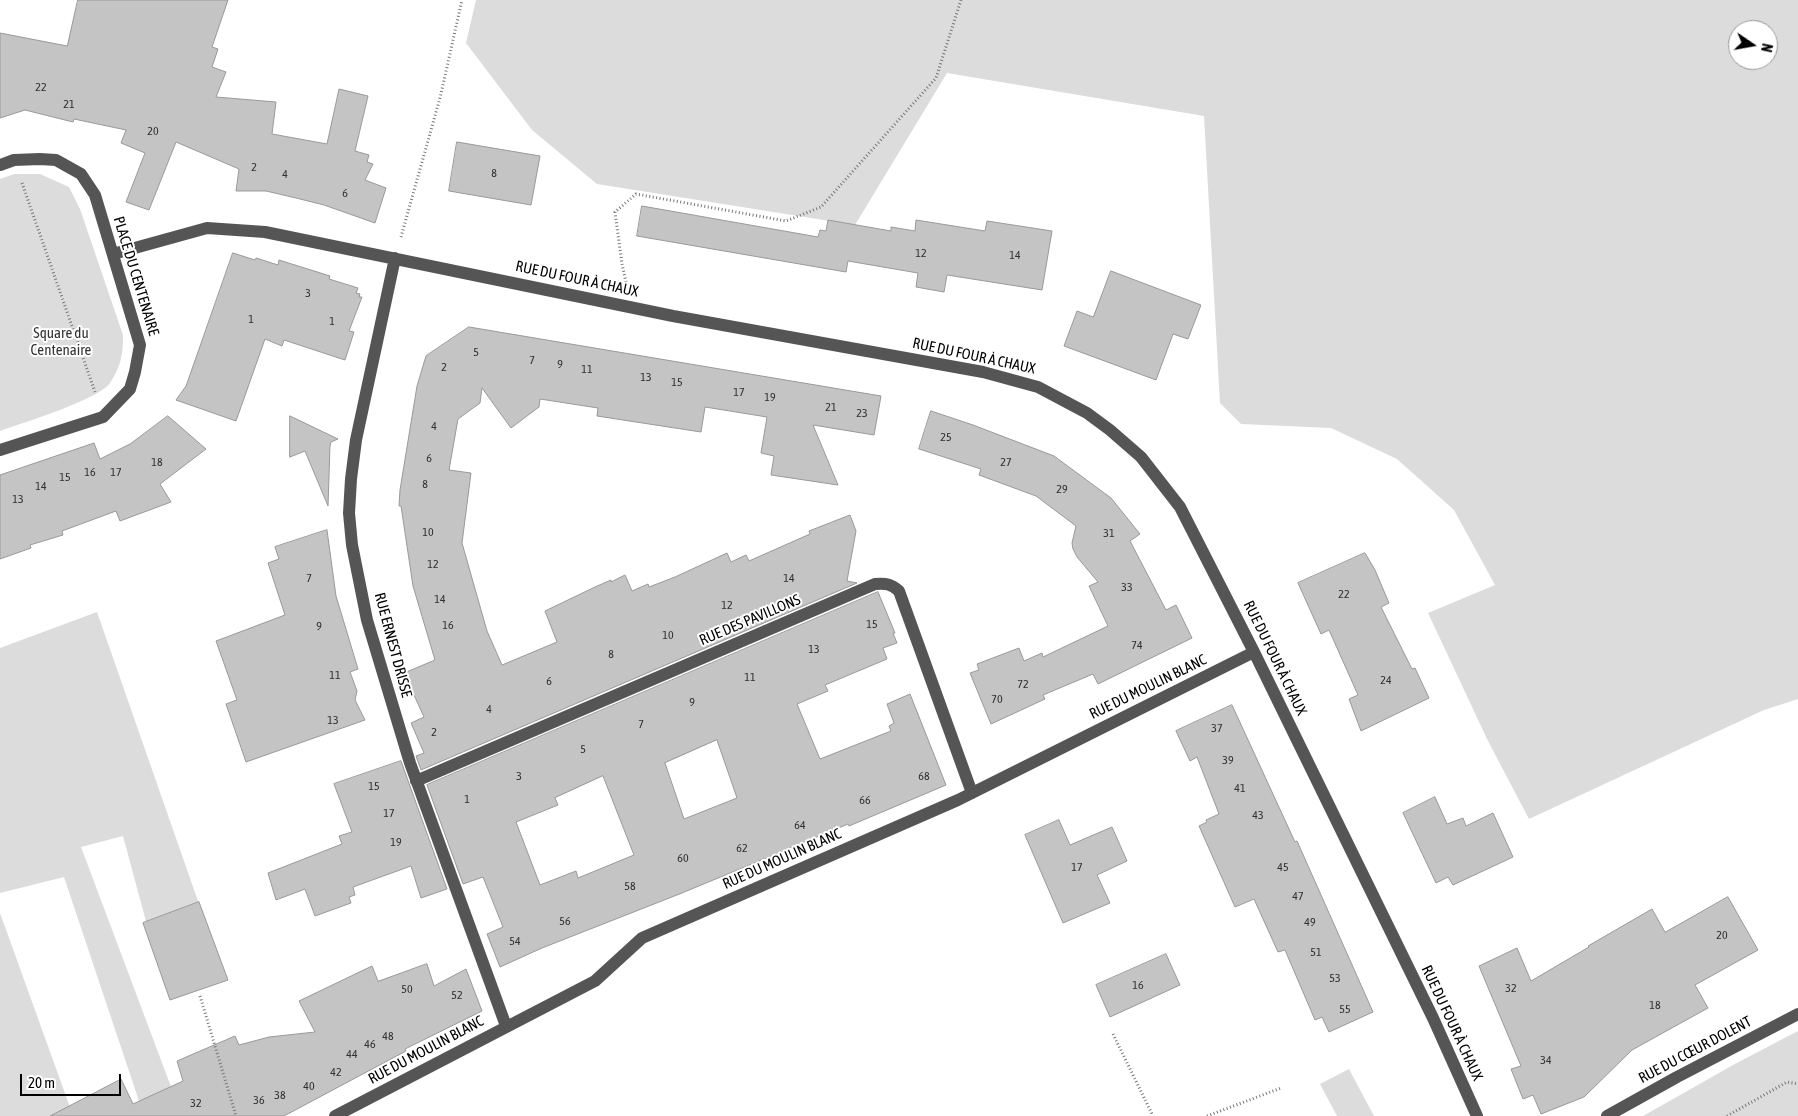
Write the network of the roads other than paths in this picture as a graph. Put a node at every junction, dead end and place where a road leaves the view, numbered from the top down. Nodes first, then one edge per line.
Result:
1 (0, 165) edge
2 (113, 254) junction
3 (396, 258) junction
4 (0, 450) edge
5 (1254, 652) junction
6 (416, 781) junction
7 (972, 793) junction
8 (1798, 1014) edge
9 (506, 1026) junction
10 (335, 1116) edge
11 (1477, 1116) edge
12 (1607, 1116) edge

1 - 2 street, PLACE DU CENTENAIRE
2 - 3 street, RUE DU FOUR À CHAUX
2 - 4 street, PLACE DU CENTENAIRE
3 - 5 street, RUE DU FOUR À CHAUX
3 - 6 street, RUE ERNEST DRISSE
5 - 7 street, RUE DU MOULIN BLANC
5 - 11 street, RUE DU FOUR À CHAUX
6 - 7 street, RUE DES PAVILLONS
6 - 9 street, RUE ERNEST DRISSE
7 - 9 street, RUE DU MOULIN BLANC
8 - 12 street, RUE DU CŒUR DOLENT
9 - 10 street, RUE DU MOULIN BLANC

